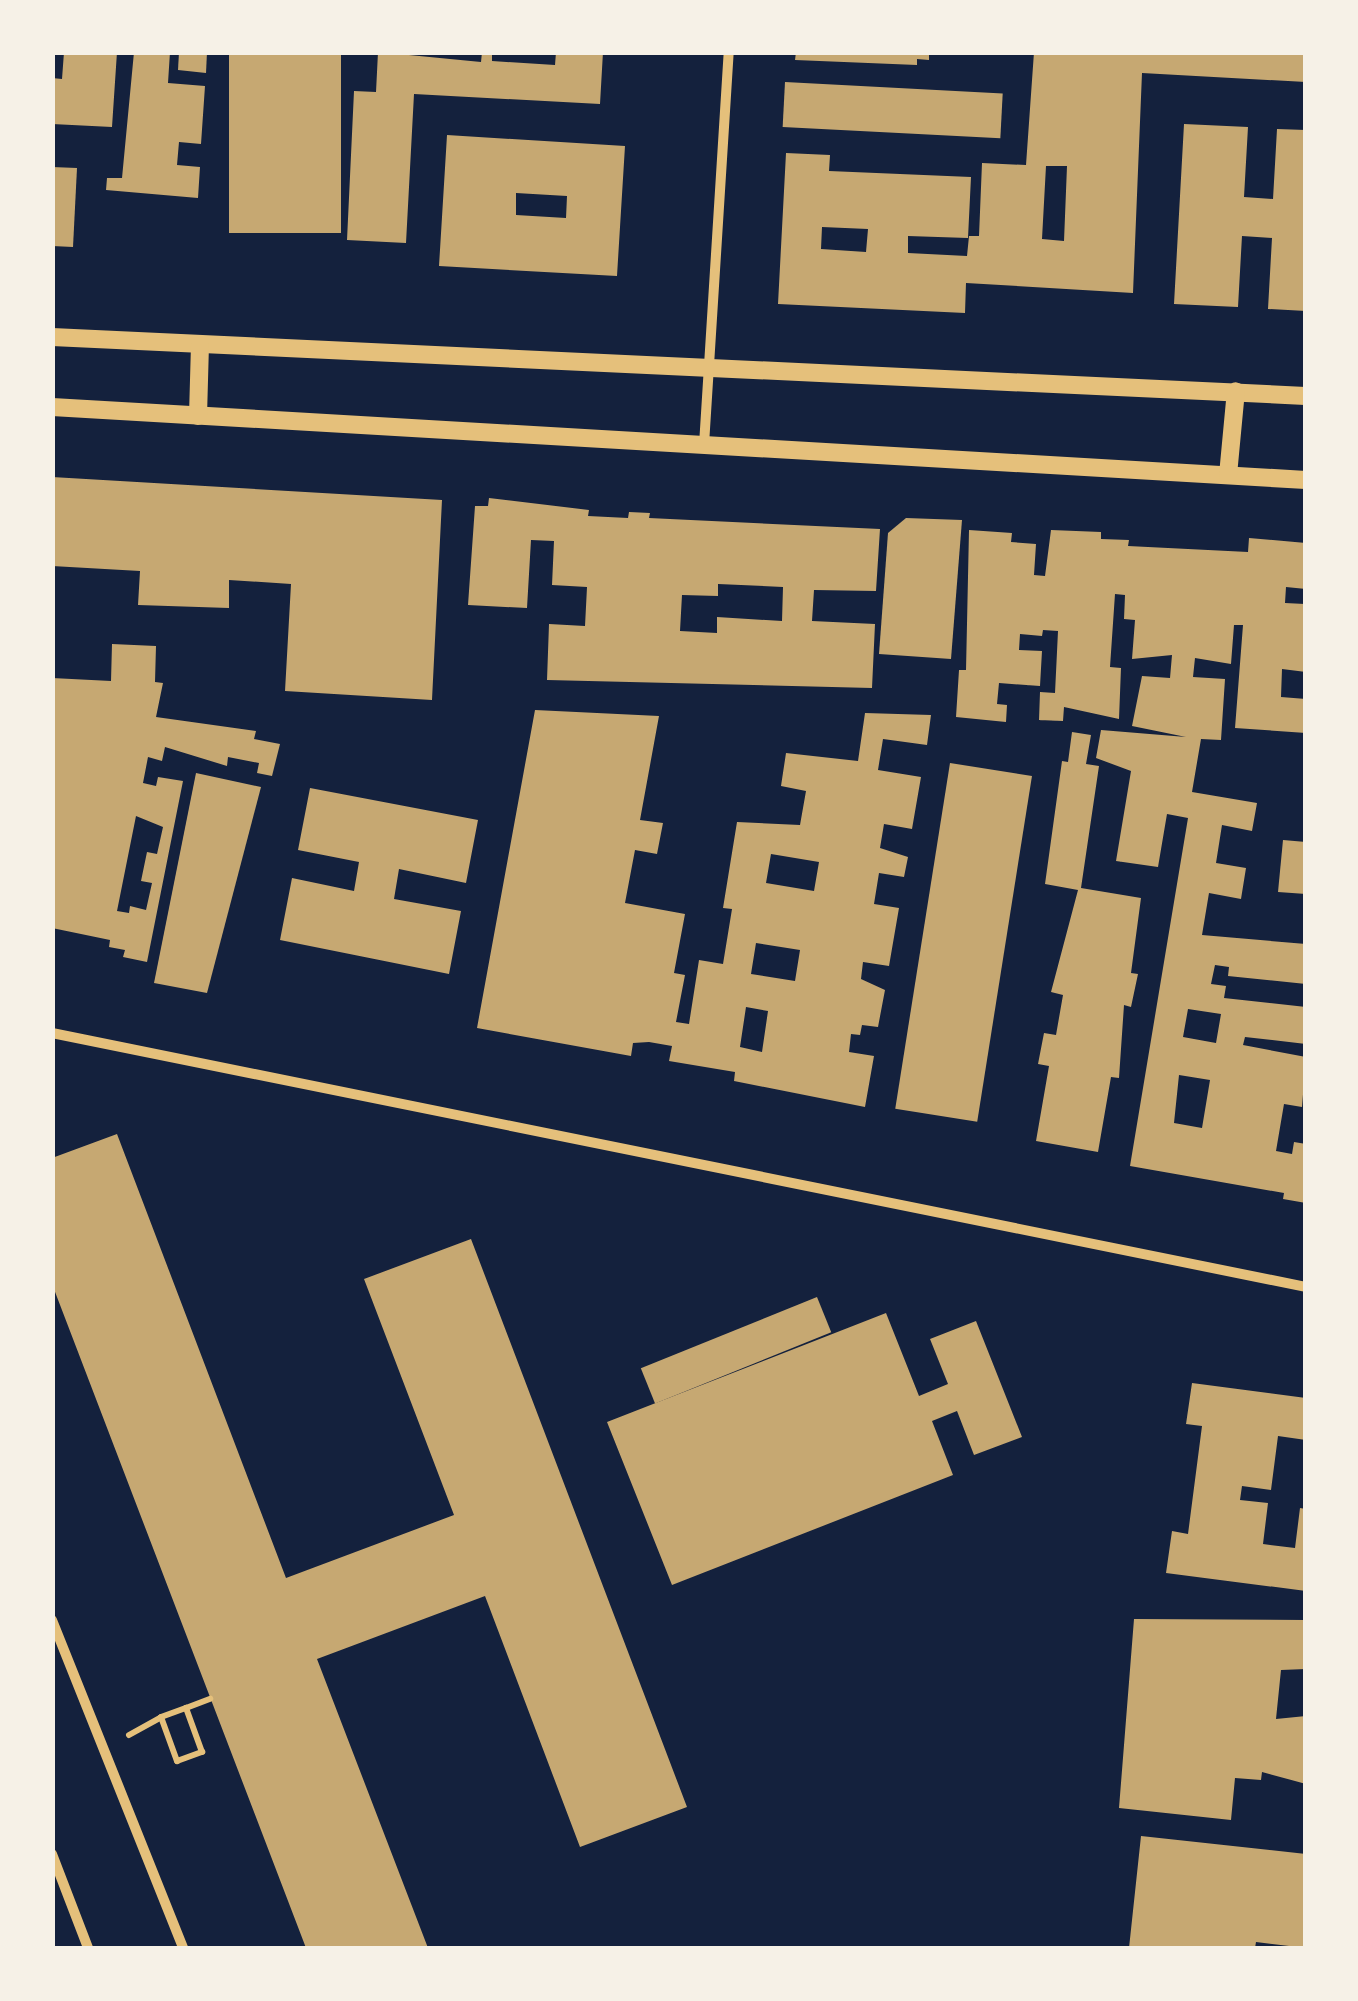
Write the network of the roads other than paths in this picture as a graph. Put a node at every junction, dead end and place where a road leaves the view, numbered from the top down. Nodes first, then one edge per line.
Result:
1 (729, 52) edge
2 (52, 337) edge
3 (200, 346) junction
4 (707, 372) junction
5 (1236, 391) junction
6 (1306, 396) edge
7 (52, 407) edge
8 (198, 416) junction
9 (704, 445) junction
10 (1228, 475) junction
11 (1306, 480) edge
12 (52, 1033) edge
13 (1306, 1287) edge
14 (52, 1620) edge
15 (52, 1854) edge
16 (88, 1948) edge
17 (183, 1948) edge

1 - 4 street
2 - 3 street
3 - 4 street
3 - 8 street
4 - 5 street
4 - 9 street
5 - 6 street
5 - 10 street
7 - 8 street
8 - 9 street
9 - 10 street
10 - 11 street
12 - 13 street
14 - 17 street
15 - 16 street

